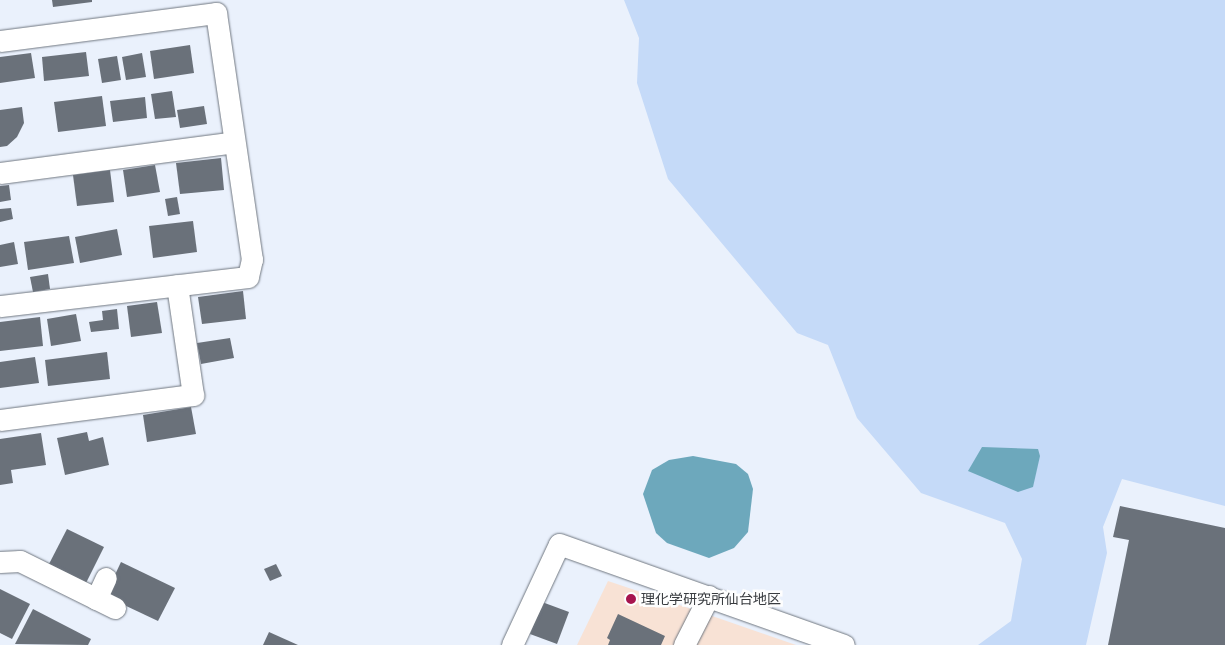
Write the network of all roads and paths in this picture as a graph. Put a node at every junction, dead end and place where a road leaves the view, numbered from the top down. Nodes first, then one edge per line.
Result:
1 (0, 41) edge
2 (234, 142) junction
3 (0, 173) edge
4 (177, 285) junction
5 (0, 306) edge
6 (0, 420) edge
7 (0, 562) edge
8 (106, 578) dead end
9 (709, 596) junction
10 (512, 645) edge
11 (684, 645) edge
12 (844, 645) edge

1 - 2 street
2 - 3 street
2 - 4 street
4 - 5 street
4 - 6 street
7 - 8 street
9 - 10 street
9 - 11 street
9 - 12 street

